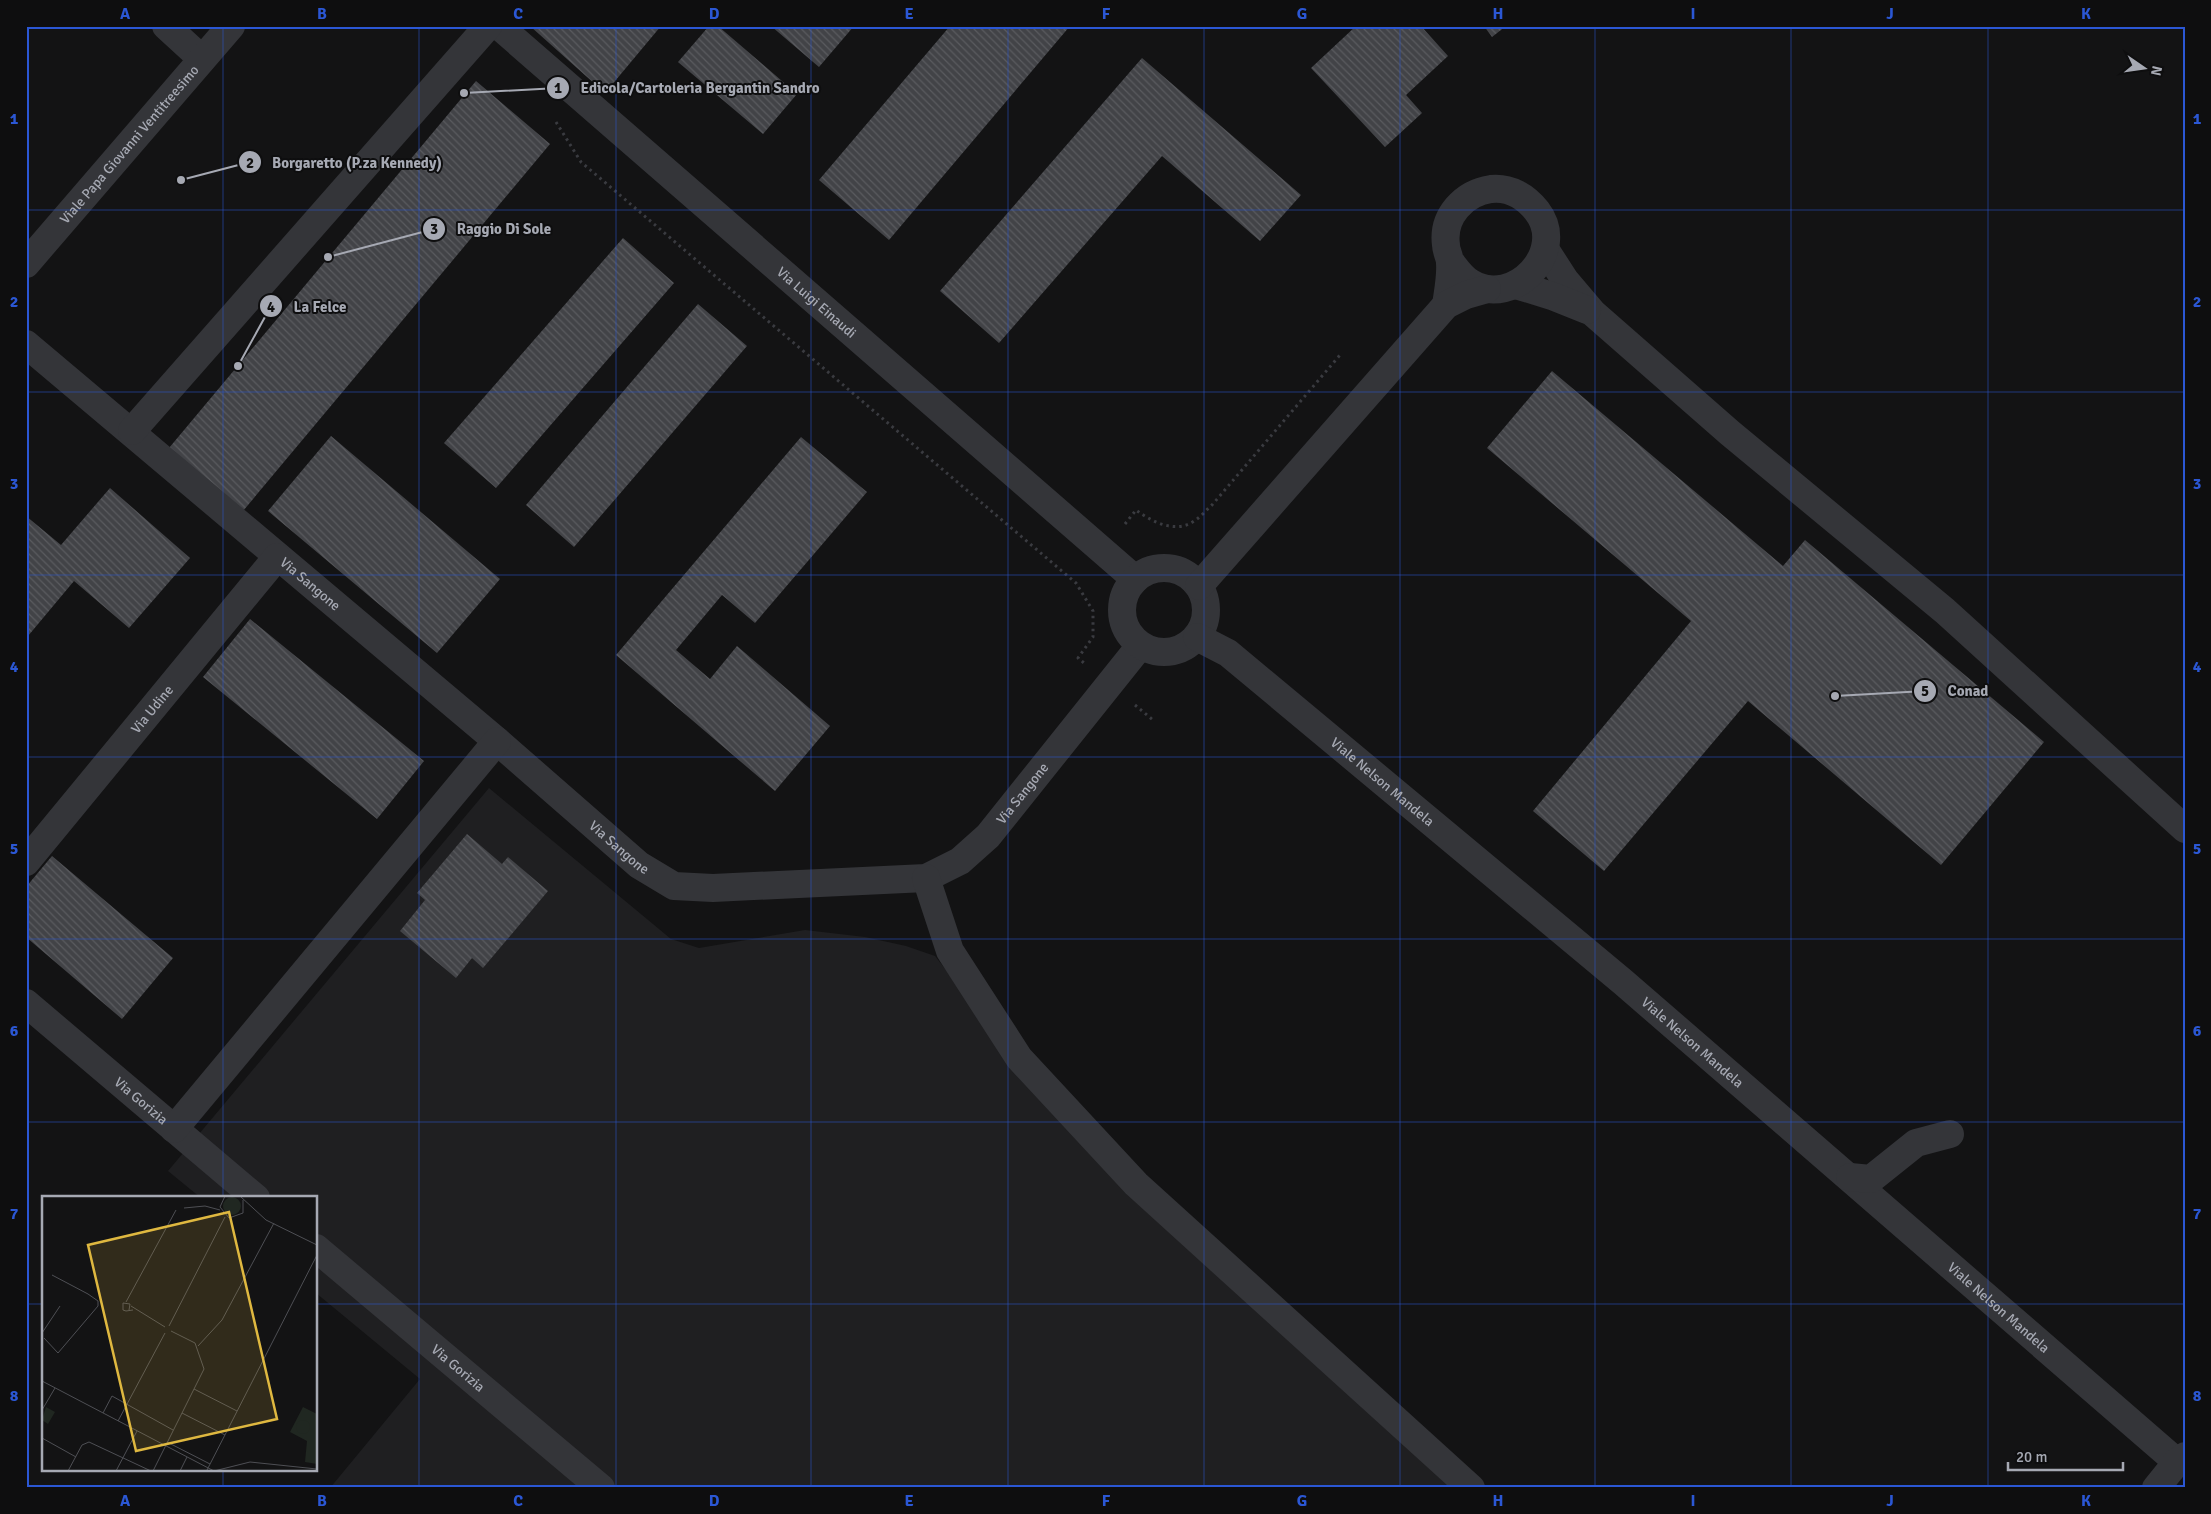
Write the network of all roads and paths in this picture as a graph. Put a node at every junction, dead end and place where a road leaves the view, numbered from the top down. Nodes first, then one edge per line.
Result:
1 (166, 26) edge
2 (231, 26) edge
3 (488, 26) edge
4 (499, 26) edge
5 (202, 59) junction
6 (551, 114) dead end
7 (1545, 249) junction
8 (1450, 262) junction
9 (26, 264) edge
10 (1516, 285) junction
11 (1487, 289) junction
12 (1446, 305) junction
13 (1593, 313) junction
14 (26, 344) edge
15 (1340, 355) dead end
16 (132, 432) junction
17 (1102, 551) junction
18 (277, 557) junction
19 (1135, 579) junction
20 (1076, 583) junction
21 (1199, 586) junction
22 (1197, 637) junction
23 (1140, 646) junction
24 (1110, 685) junction
25 (1153, 720) dead end
26 (497, 741) junction
27 (2185, 829) edge
28 (26, 862) edge
29 (926, 878) junction
30 (26, 1003) edge
31 (174, 1129) junction
32 (1950, 1134) dead end
33 (1850, 1177) junction
34 (254, 1196) edge
35 (318, 1250) edge
36 (2181, 1459) edge
37 (601, 1488) edge
38 (1471, 1488) edge
39 (2156, 1488) edge

1 - 5 street
2 - 5 street, Viale Papa Giovanni Ventitreesimo
3 - 16 street
4 - 17 street, Via Luigi Einaudi
5 - 9 street, Viale Papa Giovanni Ventitreesimo
6 - 20 path
7 - 8 street
7 - 10 street
7 - 13 street
8 - 11 street
8 - 12 street
10 - 11 street
10 - 13 street
11 - 12 street
12 - 21 street
13 - 27 street
14 - 16 street, Via Sangone
15 - 17 path
16 - 18 street, Via Sangone
17 - 19 street, Via Luigi Einaudi
17 - 20 path
18 - 26 street, Via Sangone
18 - 28 street, Via Udine
19 - 21 street
19 - 23 street
20 - 24 path
21 - 22 street
22 - 23 street
22 - 33 street, Viale Nelson Mandela
23 - 24 street, Via Sangone
24 - 25 path
24 - 29 street, Via Sangone
26 - 29 street, Via Sangone
26 - 31 street
29 - 38 street
30 - 31 street, Via Gorizia
31 - 34 street, Via Gorizia
32 - 33 street
33 - 36 street, Viale Nelson Mandela
35 - 37 street, Via Gorizia
36 - 39 street

